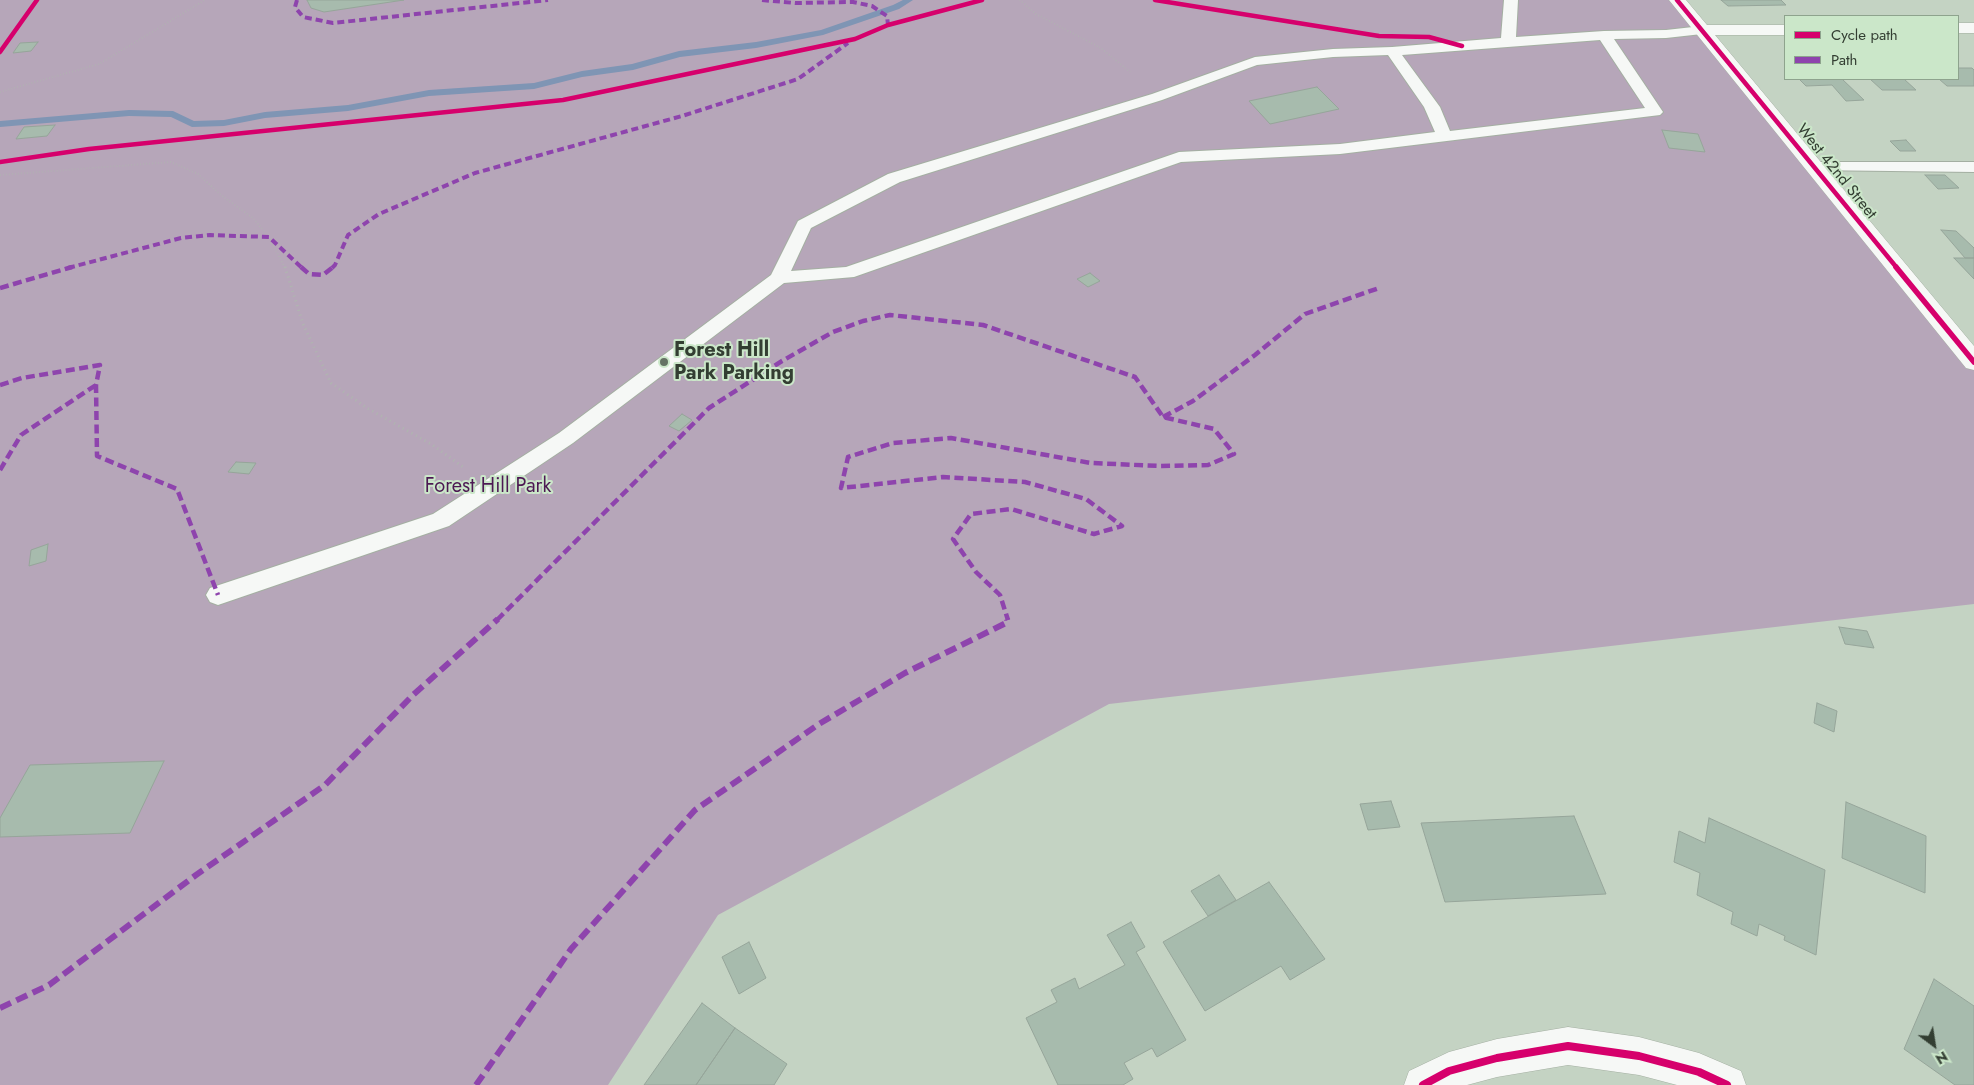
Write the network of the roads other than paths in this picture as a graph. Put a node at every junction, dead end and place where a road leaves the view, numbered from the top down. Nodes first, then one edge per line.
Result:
1 (1511, 0) edge
2 (1677, 0) edge
3 (1959, 28) edge
4 (1974, 28) edge
5 (1702, 30) junction
6 (1784, 30) edge
7 (1604, 35) junction
8 (1508, 43) junction
9 (1392, 51) junction
10 (1444, 136) junction
11 (1814, 167) junction
12 (1974, 167) edge
13 (779, 278) junction
14 (1971, 354) edge
15 (218, 595) dead end
16 (1423, 1085) edge
17 (1727, 1085) edge

1 - 8 lane
2 - 5 street, West 42nd Street
3 - 4 street
5 - 6 street
5 - 7 lane
5 - 11 street, West 42nd Street
7 - 8 lane
7 - 10 lane
8 - 9 lane
9 - 10 lane
9 - 13 lane
10 - 13 lane
11 - 12 lane
11 - 14 street, West 42nd Street
13 - 15 lane
16 - 17 street

